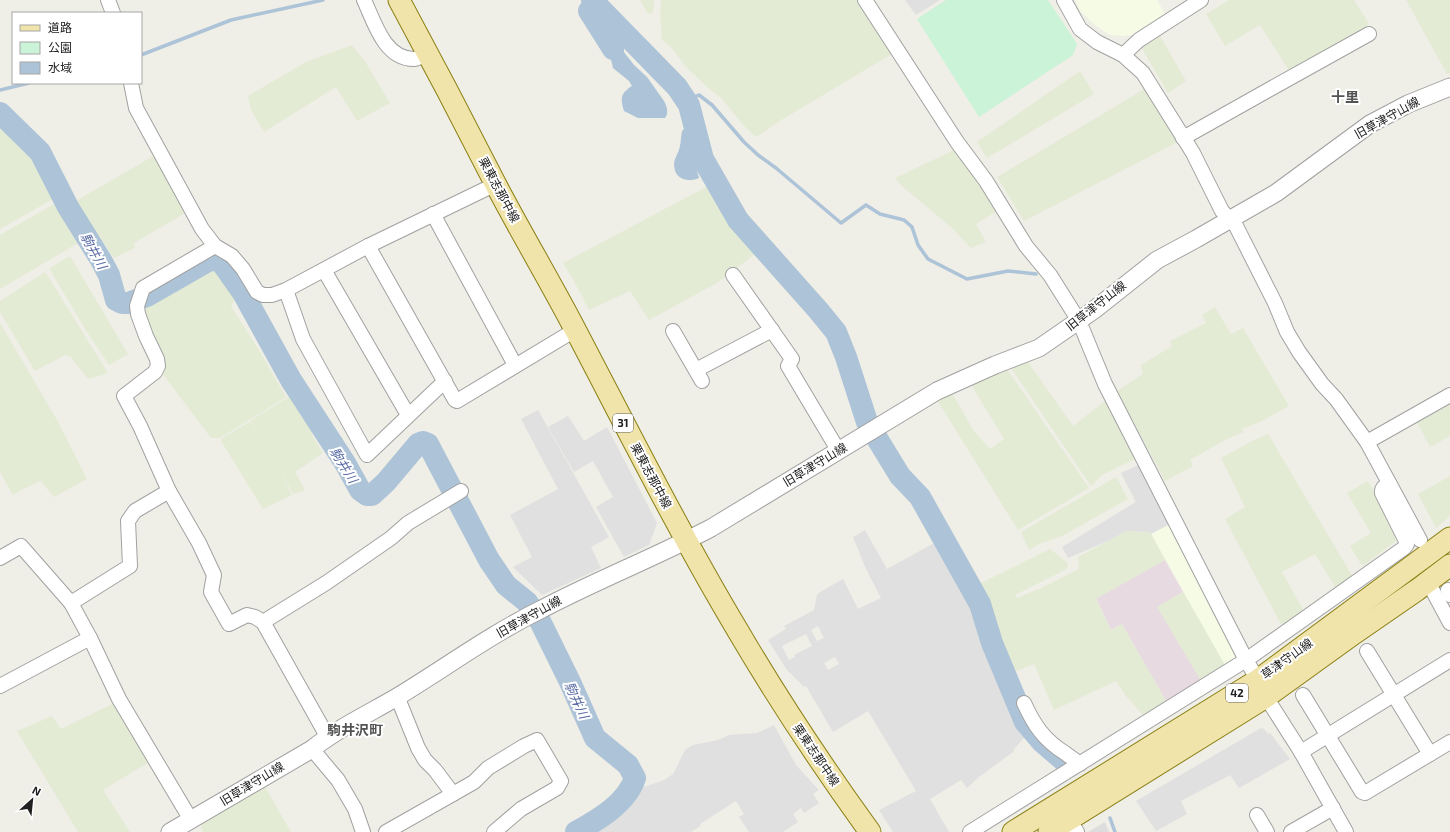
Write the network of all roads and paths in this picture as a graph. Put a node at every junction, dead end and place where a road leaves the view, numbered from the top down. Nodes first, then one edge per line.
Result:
1 (364, 0) edge
2 (399, 0) edge
3 (865, 0) edge
4 (1064, 0) edge
5 (1201, 0) edge
6 (1369, 34) dead end
7 (428, 53) junction
8 (1123, 55) junction
9 (131, 84) edge
10 (1450, 86) edge
11 (1183, 138) junction
12 (496, 184) junction
13 (433, 214) junction
14 (1230, 220) junction
15 (215, 246) junction
16 (368, 246) junction
17 (324, 270) junction
18 (733, 275) dead end
19 (286, 290) junction
20 (1079, 320) junction
21 (575, 330) junction
22 (772, 330) junction
23 (673, 331) dead end
24 (515, 365) junction
25 (445, 381) junction
26 (1450, 395) edge
27 (408, 415) junction
28 (1367, 442) junction
29 (838, 450) junction
30 (1389, 483) junction
31 (169, 491) junction
32 (461, 491) dead end
33 (1450, 538) edge
34 (1420, 540) dead end
35 (686, 541) junction
36 (0, 558) edge
37 (1450, 565) edge
38 (1428, 582) junction
39 (71, 603) junction
40 (263, 622) junction
41 (1450, 624) edge
42 (90, 638) junction
43 (1367, 651) dead end
44 (1246, 660) junction
45 (1450, 660) edge
46 (0, 686) edge
47 (1262, 689) junction
48 (1303, 695) dead end
49 (1394, 695) junction
50 (397, 696) junction
51 (1024, 704) dead end
52 (327, 736) junction
53 (1327, 736) junction
54 (1450, 742) edge
55 (312, 749) junction
56 (1301, 752) junction
57 (1430, 754) junction
58 (1080, 764) junction
59 (453, 794) junction
60 (1333, 808) junction
61 (1257, 815) dead end
62 (192, 820) junction
63 (1073, 826) edge
64 (170, 832) edge
65 (363, 832) edge
66 (386, 832) edge
67 (494, 832) edge
68 (870, 832) edge
69 (970, 832) edge
70 (1014, 832) edge
71 (1049, 832) edge
72 (1267, 832) edge
73 (1291, 832) edge
74 (1346, 832) edge

1 - 7 street
2 - 7 main road, 栗東志那中線 / 31
3 - 20 street
4 - 8 street
5 - 8 street
6 - 11 street
7 - 12 main road, 栗東志那中線 / 31
8 - 11 street
9 - 15 street
10 - 14 street, 旧草津守山線
11 - 14 street
12 - 13 street
12 - 21 main road, 栗東志那中線 / 31
13 - 16 street
13 - 24 street
14 - 20 street, 旧草津守山線
14 - 28 street
15 - 19 street
15 - 31 street
16 - 17 street
16 - 25 street
17 - 19 street
17 - 27 street
18 - 22 street
19 - 27 street
20 - 29 street, 旧草津守山線
20 - 44 street
21 - 24 street
21 - 35 main road, 栗東志那中線 / 31
22 - 23 street
22 - 29 street
24 - 25 street
25 - 27 street
26 - 28 street
28 - 30 street
29 - 35 street, 旧草津守山線
30 - 34 street
30 - 44 street
31 - 39 street
31 - 40 street
32 - 40 street
33 - 47 main road, 草津守山線 / 42
35 - 50 street, 旧草津守山線
35 - 68 main road, 栗東志那中線 / 31
36 - 39 street
37 - 38 main road, 草津守山線 / 42
38 - 41 street
38 - 47 main road, 草津守山線 / 42
39 - 42 street
40 - 52 street
42 - 46 street
42 - 62 street
43 - 49 street
44 - 47 street
44 - 58 street
45 - 49 street
47 - 56 street
47 - 63 main road, 草津守山線 / 42
47 - 70 main road, 草津守山線 / 42
48 - 53 street
49 - 53 street
49 - 57 street
50 - 52 street, 旧草津守山線
50 - 59 street
51 - 58 street
52 - 55 street, 旧草津守山線
53 - 56 street
53 - 57 street
54 - 57 street
55 - 62 street, 旧草津守山線
55 - 65 street
56 - 60 street
58 - 69 street
59 - 66 street
59 - 67 street
60 - 73 street
60 - 74 street
61 - 72 street
62 - 64 street, 旧草津守山線
63 - 71 main road, 草津守山線 / 42

